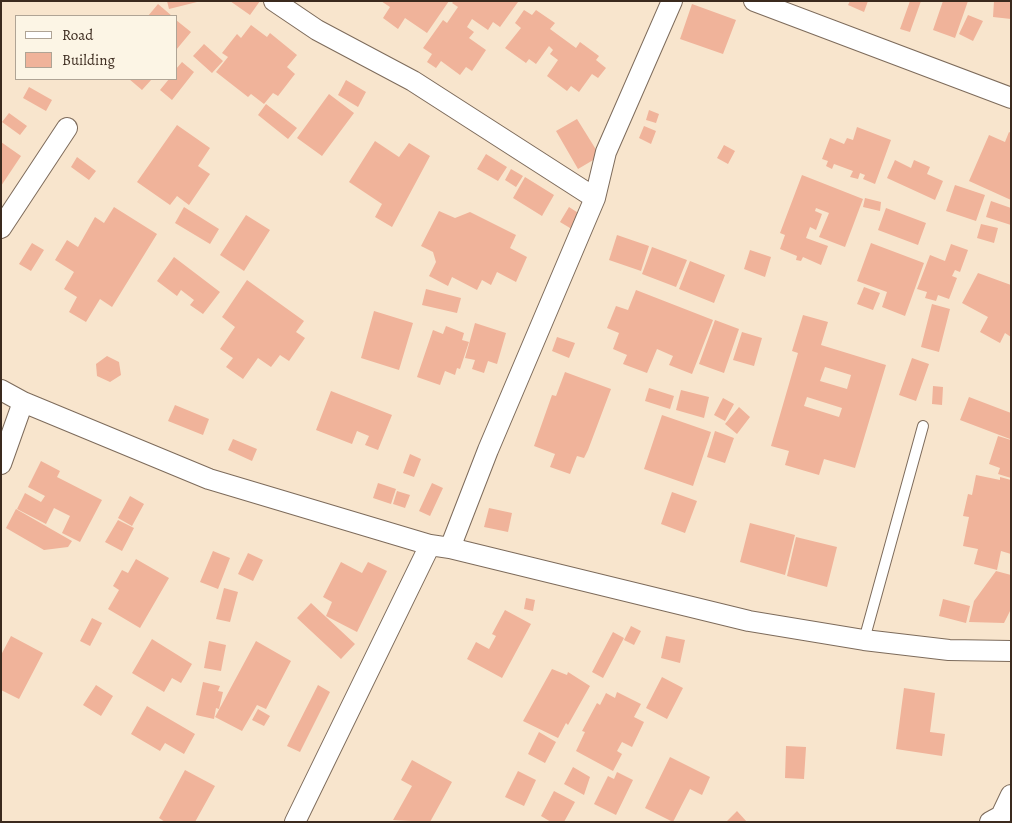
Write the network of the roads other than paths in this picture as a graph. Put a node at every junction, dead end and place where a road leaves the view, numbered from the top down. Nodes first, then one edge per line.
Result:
1 (274, 1) edge
2 (672, 1) edge
3 (754, 1) edge
4 (1011, 98) edge
5 (67, 128) dead end
6 (594, 198) junction
7 (1, 228) edge
8 (1, 390) edge
9 (23, 402) junction
10 (923, 426) dead end
11 (1, 464) edge
12 (430, 546) junction
13 (450, 548) junction
14 (864, 640) junction
15 (1011, 651) edge
16 (1011, 794) edge
17 (296, 822) edge
18 (990, 822) edge

1 - 6 street
2 - 6 street
3 - 4 street
5 - 7 street
6 - 13 street
8 - 9 street
9 - 11 street
9 - 12 street
10 - 14 lane
12 - 13 street
12 - 17 street
13 - 14 street
14 - 15 street
16 - 18 street

